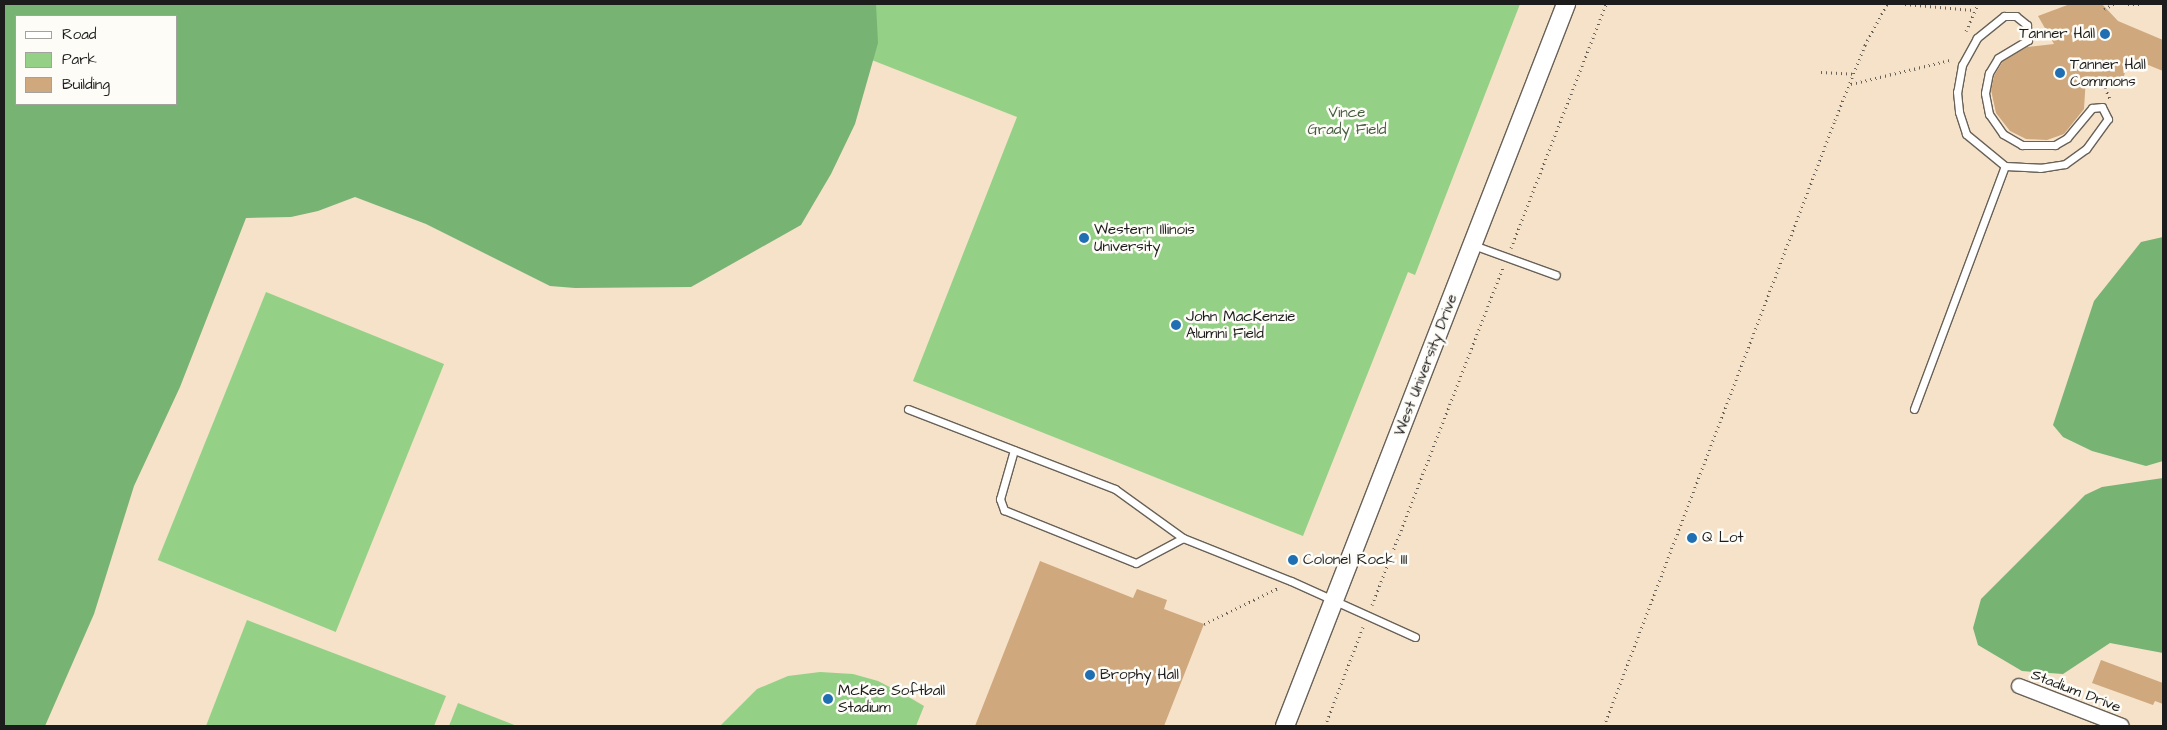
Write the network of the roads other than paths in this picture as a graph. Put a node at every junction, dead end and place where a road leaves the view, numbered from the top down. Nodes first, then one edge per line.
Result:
1 (1566, 4) edge
2 (2005, 166) junction
3 (1473, 245) junction
4 (1556, 275) dead end
5 (908, 409) dead end
6 (1914, 409) dead end
7 (1014, 450) junction
8 (1183, 538) junction
9 (1335, 601) junction
10 (1415, 637) dead end
11 (2019, 686) dead end
12 (1285, 726) edge
13 (2122, 726) edge

1 - 3 street, West University Drive
2 - 2 lane
2 - 6 lane
3 - 4 lane
3 - 9 street, West University Drive
5 - 7 lane
7 - 8 lane
7 - 8 lane
8 - 9 lane
9 - 10 lane
9 - 12 street, West University Drive
11 - 13 street, Stadium Drive

